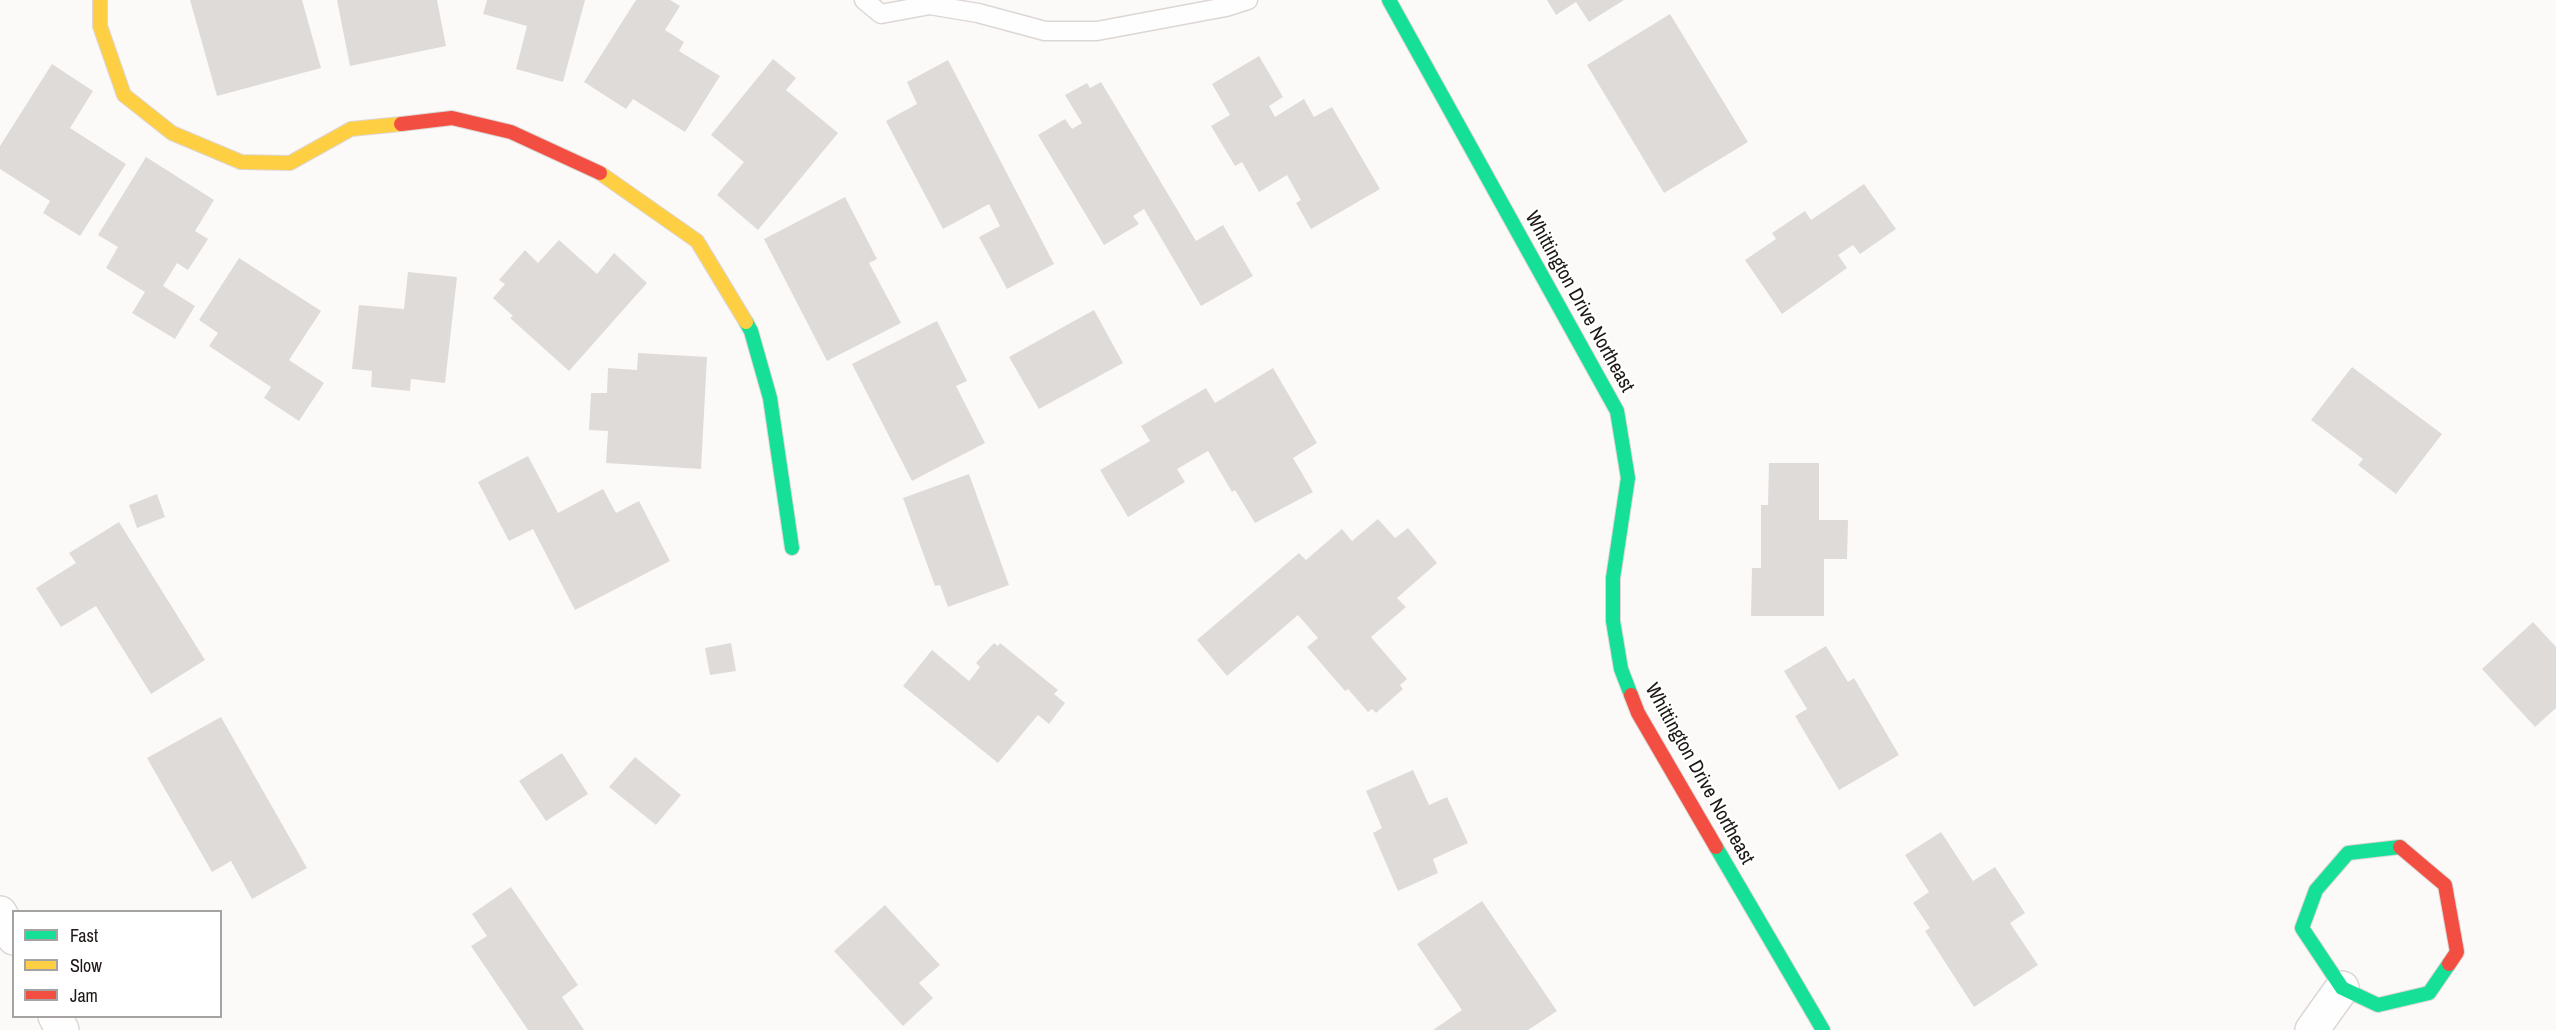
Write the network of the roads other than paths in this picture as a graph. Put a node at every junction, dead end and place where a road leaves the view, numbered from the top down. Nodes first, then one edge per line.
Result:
1 (100, 0) edge
2 (864, 0) edge
3 (1248, 0) edge
4 (1389, 0) edge
5 (792, 548) dead end
6 (0, 913) edge
7 (12, 934) edge
8 (2342, 988) junction
9 (1823, 1030) edge
10 (2312, 1030) edge

1 - 5 street
2 - 3 lane
4 - 9 street, Whittington Drive Northeast
6 - 7 street
8 - 8 street
8 - 10 street

